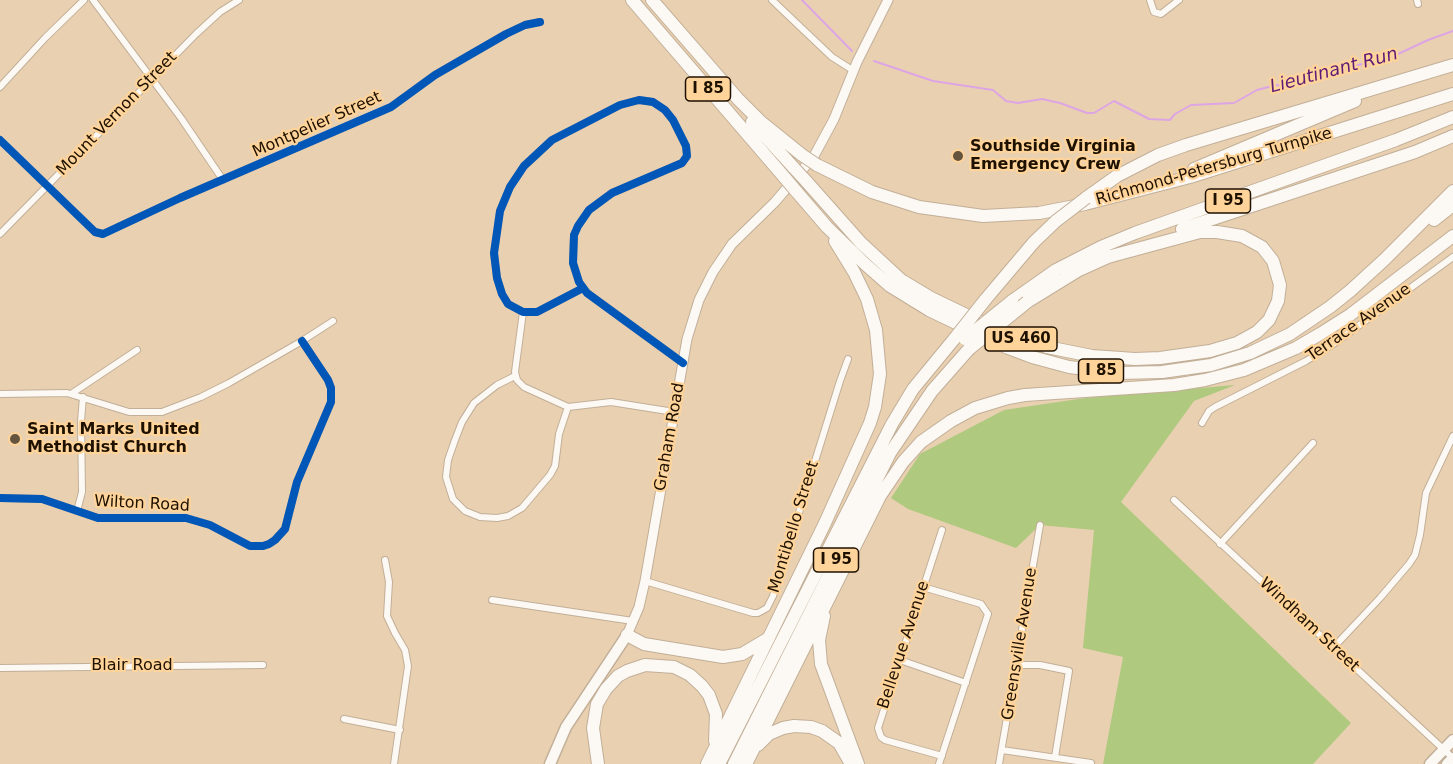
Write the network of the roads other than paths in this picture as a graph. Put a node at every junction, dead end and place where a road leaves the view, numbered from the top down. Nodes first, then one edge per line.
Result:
1 (84, 0) edge
2 (93, 0) edge
3 (239, 0) edge
4 (632, 0) edge
5 (652, 0) edge
6 (772, 0) edge
7 (888, 0) edge
8 (1150, 0) edge
9 (1179, 0) edge
10 (540, 22) dead end
11 (1453, 65) edge
12 (854, 71) junction
13 (717, 76) junction
14 (1409, 78) junction
15 (151, 79) junction
16 (0, 87) edge
17 (1453, 94) edge
18 (1453, 117) edge
19 (1453, 136) edge
20 (0, 140) edge
21 (223, 180) junction
22 (47, 186) junction
23 (1453, 191) edge
24 (1111, 197) junction
25 (1453, 205) edge
26 (827, 227) junction
27 (0, 234) edge
28 (1453, 236) edge
29 (1453, 257) edge
30 (1104, 258) junction
31 (1384, 260) junction
32 (583, 288) junction
33 (523, 312) junction
34 (333, 321) dead end
35 (302, 341) junction
36 (963, 342) junction
37 (137, 350) dead end
38 (848, 359) dead end
39 (683, 363) junction
40 (954, 366) junction
41 (515, 376) junction
42 (0, 394) edge
43 (71, 394) junction
44 (83, 397) junction
45 (568, 407) junction
46 (674, 412) junction
47 (1202, 423) dead end
48 (1453, 436) edge
49 (1313, 443) dead end
50 (858, 489) junction
51 (0, 498) edge
52 (878, 499) junction
53 (1174, 500) dead end
54 (77, 511) junction
55 (1040, 525) dead end
56 (942, 530) dead end
57 (1220, 544) junction
58 (385, 560) dead end
59 (645, 581) junction
60 (923, 587) junction
61 (789, 598) junction
62 (492, 600) dead end
63 (828, 600) junction
64 (633, 621) junction
65 (627, 635) junction
66 (770, 638) junction
67 (1333, 648) junction
68 (900, 660) junction
69 (263, 665) dead end
70 (1015, 665) junction
71 (0, 668) edge
72 (966, 683) junction
73 (344, 719) dead end
74 (400, 730) junction
75 (1453, 741) edge
76 (714, 750) junction
77 (1002, 750) junction
78 (1444, 750) junction
79 (942, 756) junction
80 (1055, 757) junction
81 (1453, 758) edge
82 (748, 760) edge
83 (1091, 763) edge
84 (394, 764) edge
85 (550, 764) edge
86 (598, 764) edge
87 (707, 764) edge
88 (719, 764) edge
89 (734, 764) edge
90 (851, 764) edge
91 (858, 764) edge
92 (939, 764) edge
93 (999, 764) edge
94 (1430, 764) edge
95 (1447, 764) edge

1 - 16 street
2 - 15 street
3 - 15 street, Mount Vernon Street
4 - 26 highway, I 85, bridge
5 - 13 highway, Richmond-Petersburg Turnpike / I 85
6 - 12 street
7 - 12 main road, Graham Road
8 - 9 street
10 - 21 street, Montpelier Street
11 - 14 highway
12 - 39 main road, Graham Road
13 - 24 highway, Richmond-Petersburg Turnpike / I 85, bridge
13 - 30 highway, US 460, bridge
14 - 24 highway
14 - 36 highway, bridge
15 - 21 street
15 - 22 street, Mount Vernon Street
17 - 24 highway, Richmond-Petersburg Turnpike / I 85
18 - 36 highway, I 95, bridge
19 - 30 highway, I 95
20 - 22 street
21 - 22 street, Montpelier Street
22 - 27 street, Mount Vernon Street
23 - 31 highway, I 85
25 - 31 highway
26 - 31 highway, I 85
26 - 61 highway
28 - 52 highway
29 - 47 street, Terrace Avenue
30 - 36 highway, I 95, bridge
32 - 33 street
32 - 33 street
32 - 39 street
33 - 41 street
34 - 35 street
35 - 44 street
35 - 54 street, Wilton Road
36 - 40 highway, I 95
36 - 50 highway, I 95
37 - 43 street
38 - 59 street, Montibello Street
39 - 46 main road, Graham Road
40 - 52 highway
40 - 89 highway, I 95
41 - 45 street
41 - 45 street
42 - 43 street
43 - 44 street
44 - 54 street
45 - 46 street
46 - 59 main road, Graham Road
48 - 67 street
49 - 57 street
50 - 61 highway
50 - 88 highway, I 95
51 - 54 street, Wilton Road
52 - 63 highway
53 - 57 street, Windham Street
55 - 70 street, Greensville Avenue
56 - 60 street, Bellevue Avenue
57 - 67 street, Windham Street
58 - 74 street
59 - 64 main road, Graham Road
60 - 68 street, Bellevue Avenue
60 - 72 street
61 - 66 highway
62 - 64 street
63 - 82 highway
63 - 91 highway
64 - 65 main road, Graham Road
65 - 66 highway
65 - 85 main road, Graham Road
66 - 76 highway
67 - 78 street, Windham Street
68 - 72 street
68 - 79 street, Bellevue Avenue
69 - 71 street, Blair Road
70 - 77 street, Greensville Avenue
70 - 80 street
72 - 79 street
73 - 74 street
74 - 84 street
75 - 78 main road
76 - 86 highway
76 - 87 highway
77 - 80 street
77 - 93 street, Greensville Avenue
78 - 81 street, Windham Street
78 - 94 main road
79 - 92 street
80 - 83 street
81 - 95 main road
82 - 90 highway

